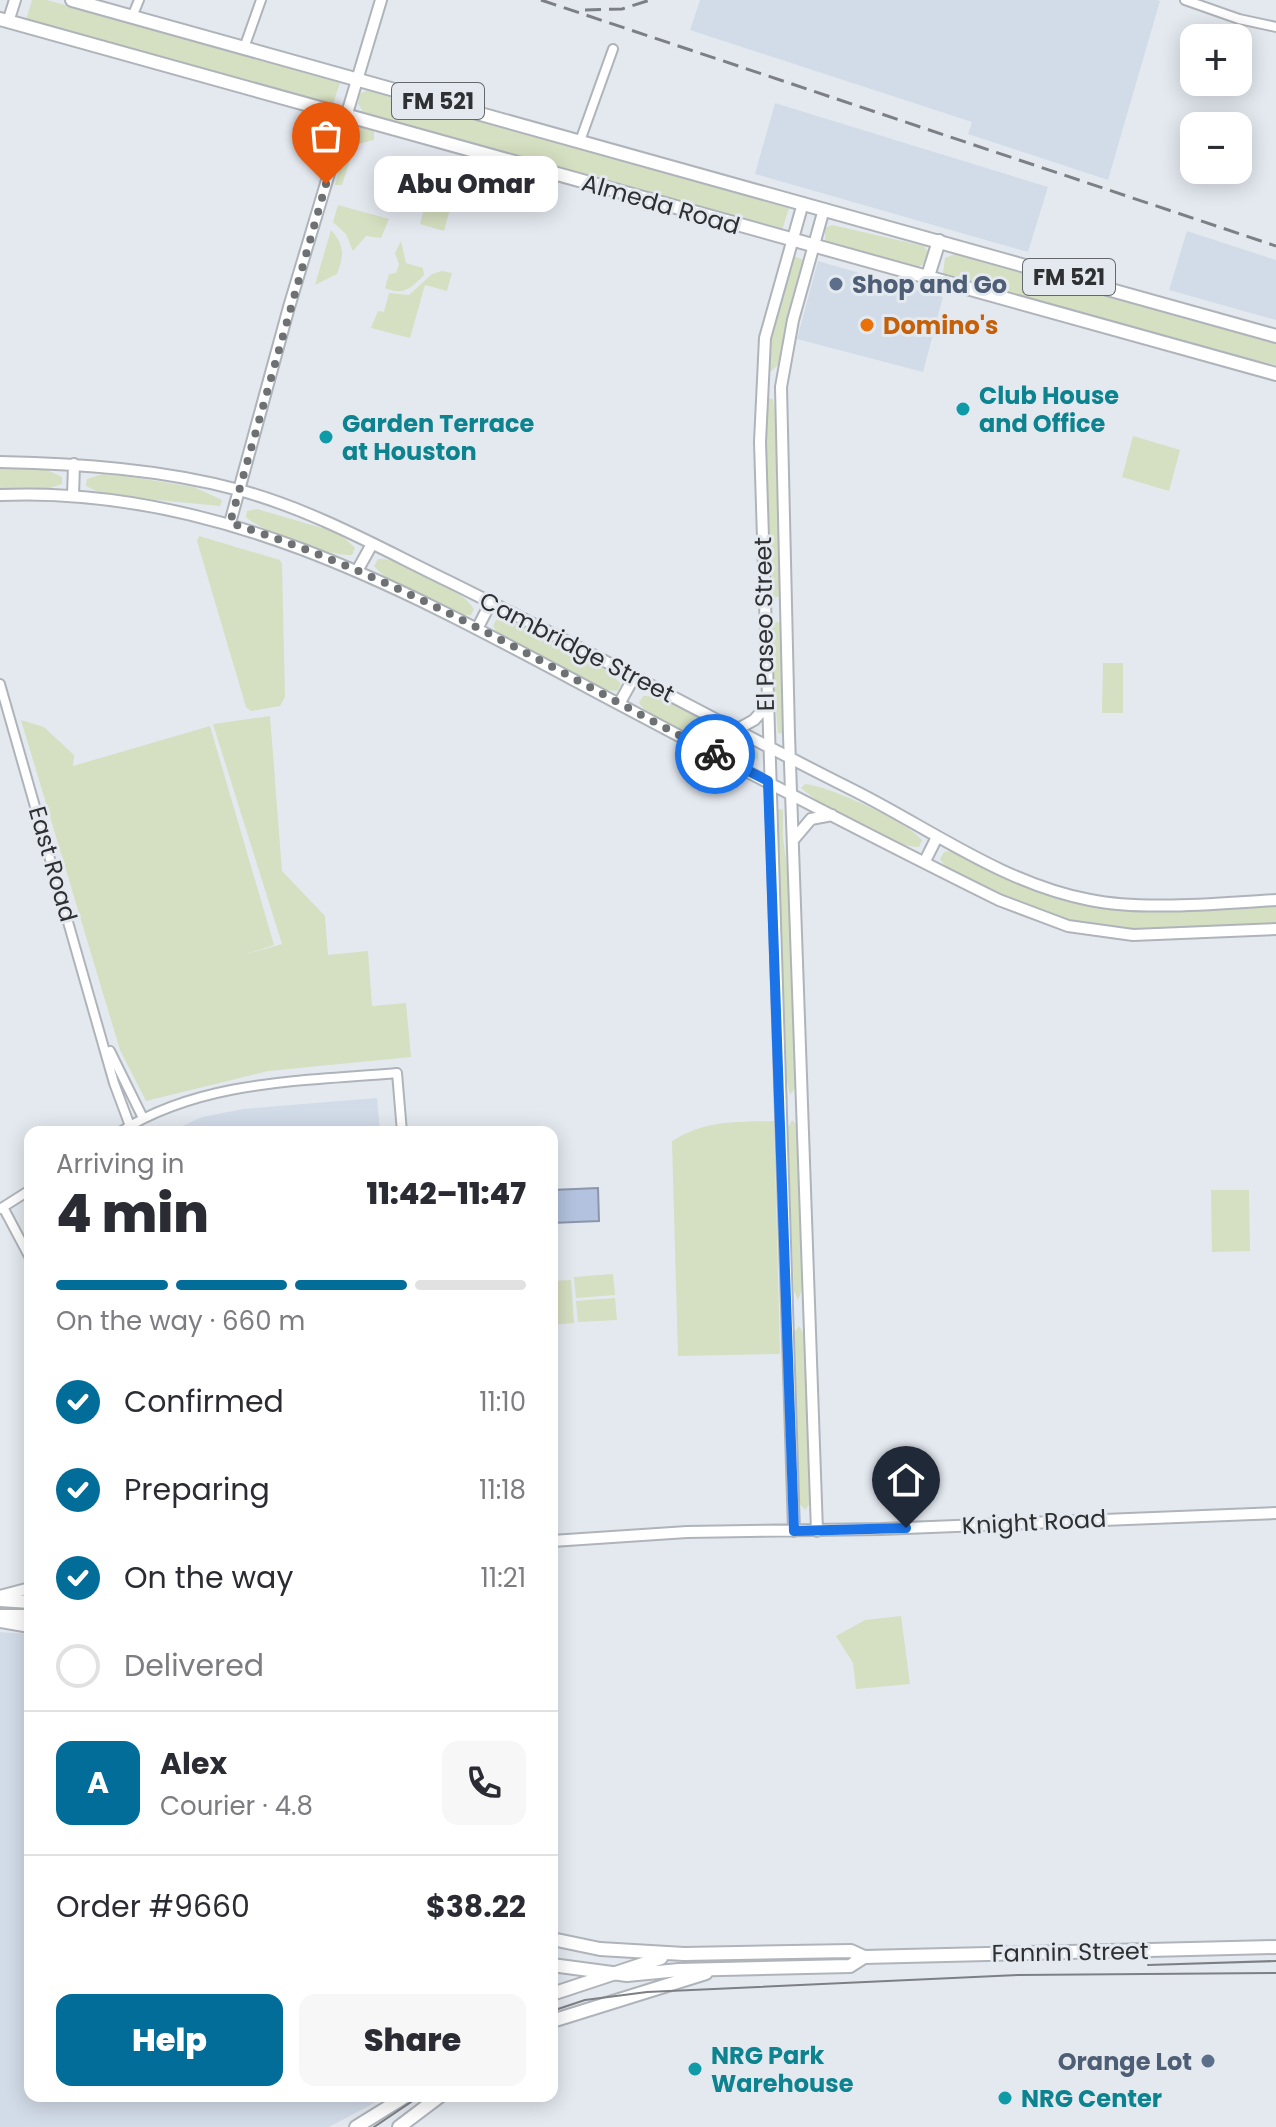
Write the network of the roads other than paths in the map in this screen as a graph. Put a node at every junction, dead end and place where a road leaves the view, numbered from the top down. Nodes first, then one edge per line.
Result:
1 (15, 0) edge
2 (72, 0) edge
3 (139, 0) edge
4 (261, 0) edge
5 (381, 0) edge
6 (1185, 0) edge
7 (132, 17) junction
8 (4, 21) edge
9 (1276, 27) edge
10 (244, 48) junction
11 (613, 49) dead end
12 (355, 79) junction
13 (346, 116) junction
14 (580, 141) junction
15 (803, 203) junction
16 (824, 209) junction
17 (792, 241) junction
18 (939, 241) junction
19 (814, 246) junction
20 (928, 276) junction
21 (1276, 336) edge
22 (1276, 374) edge
23 (781, 387) junction
24 (760, 388) junction
25 (0, 462) edge
26 (74, 464) junction
27 (240, 490) junction
28 (0, 495) edge
29 (73, 496) junction
30 (230, 523) junction
31 (372, 544) junction
32 (357, 571) junction
33 (491, 602) junction
34 (785, 608) junction
35 (764, 609) junction
36 (477, 629) junction
37 (634, 677) junction
38 (0, 684) edge
39 (619, 704) junction
40 (766, 707) junction
41 (736, 730) junction
42 (766, 746) junction
43 (789, 757) junction
44 (768, 781) junction
45 (791, 793) junction
46 (832, 815) junction
47 (937, 837) junction
48 (793, 849) junction
49 (925, 861) junction
50 (1276, 900) edge
51 (1276, 929) edge
52 (106, 1045) junction
53 (781, 1107) junction
54 (802, 1111) junction
55 (143, 1118) junction
56 (130, 1126) joint
57 (401, 1126) edge
58 (24, 1194) edge
59 (2, 1208) edge
60 (24, 1247) edge
61 (787, 1309) junction
62 (810, 1309) junction
63 (1276, 1513) edge
64 (794, 1531) junction
65 (817, 1531) junction
66 (558, 1541) edge
67 (24, 1590) edge
68 (0, 1598) edge
69 (24, 1601) edge
70 (0, 1615) edge
71 (24, 1615) edge
72 (0, 1621) edge
73 (24, 1625) edge
74 (558, 1940) edge
75 (1276, 1947) edge
76 (684, 1954) junction
77 (864, 1957) junction
78 (558, 1966) edge
79 (720, 1969) junction
80 (604, 1975) junction
81 (558, 1992) edge
82 (558, 2019) edge
83 (396, 2102) edge
84 (432, 2102) edge
85 (356, 2127) edge
86 (399, 2127) edge

1 - 8 street
2 - 7 main road, Almeda Road / FM 521
3 - 7 street
4 - 10 street
5 - 12 street
6 - 9 street
7 - 10 main road, Almeda Road / FM 521
8 - 13 main road, Almeda Road / FM 521
10 - 12 main road, Almeda Road / FM 521
11 - 14 street
12 - 13 street
12 - 14 main road, Almeda Road / FM 521
13 - 17 main road, Almeda Road / FM 521
13 - 27 street
14 - 15 main road, Almeda Road / FM 521
15 - 16 main road, Almeda Road / FM 521
15 - 17 street, El Paseo Street
16 - 18 main road, Almeda Road / FM 521
16 - 19 street, El Paseo Street
17 - 19 main road, Almeda Road / FM 521
17 - 24 street, El Paseo Street
18 - 20 main road
18 - 21 main road, Almeda Road / FM 521
19 - 20 main road, Almeda Road / FM 521
19 - 23 street, El Paseo Street
20 - 22 main road, Almeda Road / FM 521
23 - 24 street
23 - 34 street, El Paseo Street
24 - 35 street, El Paseo Street
25 - 26 street, Cambridge Street
26 - 27 street, Cambridge Street
26 - 29 street
27 - 30 street
27 - 31 street, Cambridge Street
28 - 29 street, Cambridge Street
29 - 30 street, Cambridge Street
30 - 32 street, Cambridge Street
31 - 32 street
31 - 33 street, Cambridge Street
32 - 36 street, Cambridge Street
33 - 36 street
33 - 37 street, Cambridge Street
34 - 35 street
34 - 43 street, El Paseo Street
35 - 40 street, El Paseo Street
36 - 39 street, Cambridge Street
37 - 39 street
37 - 41 street, Cambridge Street
38 - 52 street, East Road
39 - 44 street, Cambridge Street
40 - 41 street
40 - 42 street, El Paseo Street
41 - 42 street, Cambridge Street
42 - 43 street, Cambridge Street
42 - 44 street, El Paseo Street
43 - 45 street, El Paseo Street
43 - 47 street, Cambridge Street
44 - 45 street, Cambridge Street
44 - 53 street, El Paseo Street
45 - 46 street, Cambridge Street
45 - 48 street, El Paseo Street
46 - 48 street
46 - 49 street, Cambridge Street
47 - 49 street
47 - 50 street, Cambridge Street
48 - 54 street, El Paseo Street
49 - 51 street, Cambridge Street
52 - 55 street, East Road
52 - 56 street, East Road
53 - 54 street
53 - 61 street, El Paseo Street
54 - 62 street, El Paseo Street
55 - 56 street
55 - 57 street
58 - 59 street
59 - 60 street
61 - 62 street
61 - 64 street, El Paseo Street
62 - 65 street, El Paseo Street
63 - 65 street, Knight Road
64 - 65 street, Knight Road
64 - 66 street, Knight Road
67 - 68 street
68 - 69 main road
70 - 71 street
72 - 73 main road
74 - 76 main road, Fannin Street
75 - 77 main road, Fannin Street
76 - 77 main road, Fannin Street
76 - 80 main road
77 - 79 main road, Fannin Street
78 - 80 main road, Fannin Street
79 - 80 main road, Fannin Street
79 - 82 main road
80 - 81 main road
83 - 85 main road
84 - 86 main road

